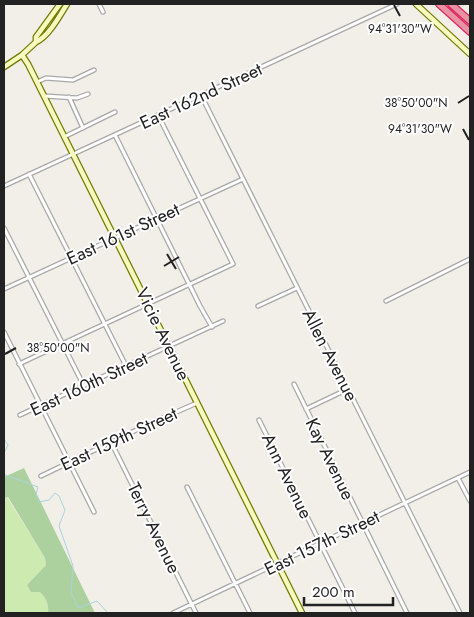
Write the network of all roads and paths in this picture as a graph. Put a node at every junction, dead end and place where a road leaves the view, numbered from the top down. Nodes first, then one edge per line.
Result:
1 (60, 4) edge
2 (68, 4) edge
3 (99, 4) edge
4 (397, 4) edge
5 (416, 4) edge
6 (439, 4) edge
7 (451, 4) edge
8 (103, 12) dead end
9 (470, 21) edge
10 (470, 32) edge
11 (36, 42) junction
12 (470, 54) edge
13 (22, 55) junction
14 (4, 68) edge
15 (94, 70) dead end
16 (37, 82) junction
17 (88, 94) dead end
18 (201, 95) junction
19 (44, 96) junction
20 (69, 97) junction
21 (115, 112) dead end
22 (158, 115) junction
23 (83, 128) junction
24 (115, 135) junction
25 (64, 136) junction
26 (73, 154) junction
27 (29, 174) junction
28 (243, 179) junction
29 (4, 186) edge
30 (200, 199) junction
31 (157, 219) junction
32 (4, 228) edge
33 (115, 238) junction
34 (72, 258) junction
35 (470, 259) edge
36 (29, 278) junction
37 (190, 285) junction
38 (297, 288) junction
39 (4, 290) edge
40 (386, 301) dead end
41 (148, 305) junction
42 (258, 306) dead end
43 (223, 321) dead end
44 (105, 324) junction
45 (212, 327) junction
46 (4, 332) edge
47 (62, 344) junction
48 (169, 347) junction
49 (20, 364) junction
50 (126, 366) junction
51 (294, 384) dead end
52 (84, 386) junction
53 (348, 389) junction
54 (197, 403) junction
55 (40, 406) junction
56 (306, 410) junction
57 (20, 415) dead end
58 (259, 420) dead end
59 (111, 442) junction
60 (68, 462) junction
61 (470, 472) edge
62 (41, 476) dead end
63 (458, 478) junction
64 (187, 487) dead end
65 (470, 501) edge
66 (405, 503) junction
67 (94, 512) dead end
68 (362, 524) junction
69 (320, 544) junction
70 (277, 564) junction
71 (236, 584) junction
72 (192, 605) junction
73 (173, 613) edge
74 (196, 613) edge
75 (250, 613) edge
76 (302, 613) edge
77 (355, 613) edge
78 (407, 613) edge
79 (460, 613) edge

1 - 11 street
2 - 11 street
3 - 8 street
4 - 18 street, East 162nd Street
5 - 12 street
6 - 10 highway
7 - 9 highway
11 - 13 street
13 - 14 street
13 - 16 street, Vicie Avenue
15 - 16 street
16 - 19 street, Vicie Avenue
17 - 20 street
18 - 22 street, East 162nd Street
18 - 28 street, Allen Avenue
19 - 20 street
19 - 25 street, Vicie Avenue
20 - 23 street
21 - 23 street
22 - 24 street, East 162nd Street
22 - 30 street
23 - 25 street
24 - 26 street, East 162nd Street
24 - 31 street
25 - 26 street, Vicie Avenue
26 - 27 street, East 162nd Street
26 - 33 street, Vicie Avenue
27 - 29 street, East 162nd Street
27 - 34 street
28 - 30 street, East 161st Street
28 - 38 street, Allen Avenue
30 - 31 street, East 161st Street
30 - 37 street
31 - 33 street, East 161st Street
31 - 37 street
32 - 36 street
33 - 34 street, East 161st Street
33 - 41 street, Vicie Avenue
34 - 36 street, East 161st Street
34 - 44 street
35 - 40 street
36 - 39 street, East 161st Street
36 - 47 street
37 - 41 street
37 - 45 street
38 - 42 street
38 - 53 street, Allen Avenue
41 - 44 street
41 - 48 street, Vicie Avenue
43 - 45 street, East 160th Street
44 - 47 street
44 - 50 street
45 - 48 street, East 160th Street
46 - 49 street
47 - 49 street
47 - 52 street
48 - 50 street, East 160th Street
48 - 54 street, Vicie Avenue
49 - 55 street
50 - 52 street, East 160th Street
51 - 56 street, Kay Avenue
52 - 55 street, East 160th Street
53 - 56 street
53 - 66 street, Allen Avenue
54 - 59 street, East 159th Street
54 - 70 street, Vicie Avenue
55 - 57 street, East 160th Street
55 - 60 street
56 - 68 street, Kay Avenue
58 - 69 street, Ann Avenue
59 - 60 street, East 159th Street
59 - 72 street, Terry Avenue
60 - 62 street, East 159th Street
60 - 67 street
61 - 63 street, East 157th Street
63 - 65 street
63 - 66 street, East 157th Street
64 - 71 street
66 - 68 street, East 157th Street
66 - 79 street, Allen Avenue
68 - 69 street, East 157th Street
68 - 78 street, Kay Avenue
69 - 70 street, East 157th Street
69 - 77 street, Ann Avenue
70 - 71 street, East 157th Street
70 - 76 street, Vicie Avenue
71 - 72 street, East 157th Street
71 - 75 street
72 - 73 street, East 157th Street
72 - 74 street, Terry Avenue

